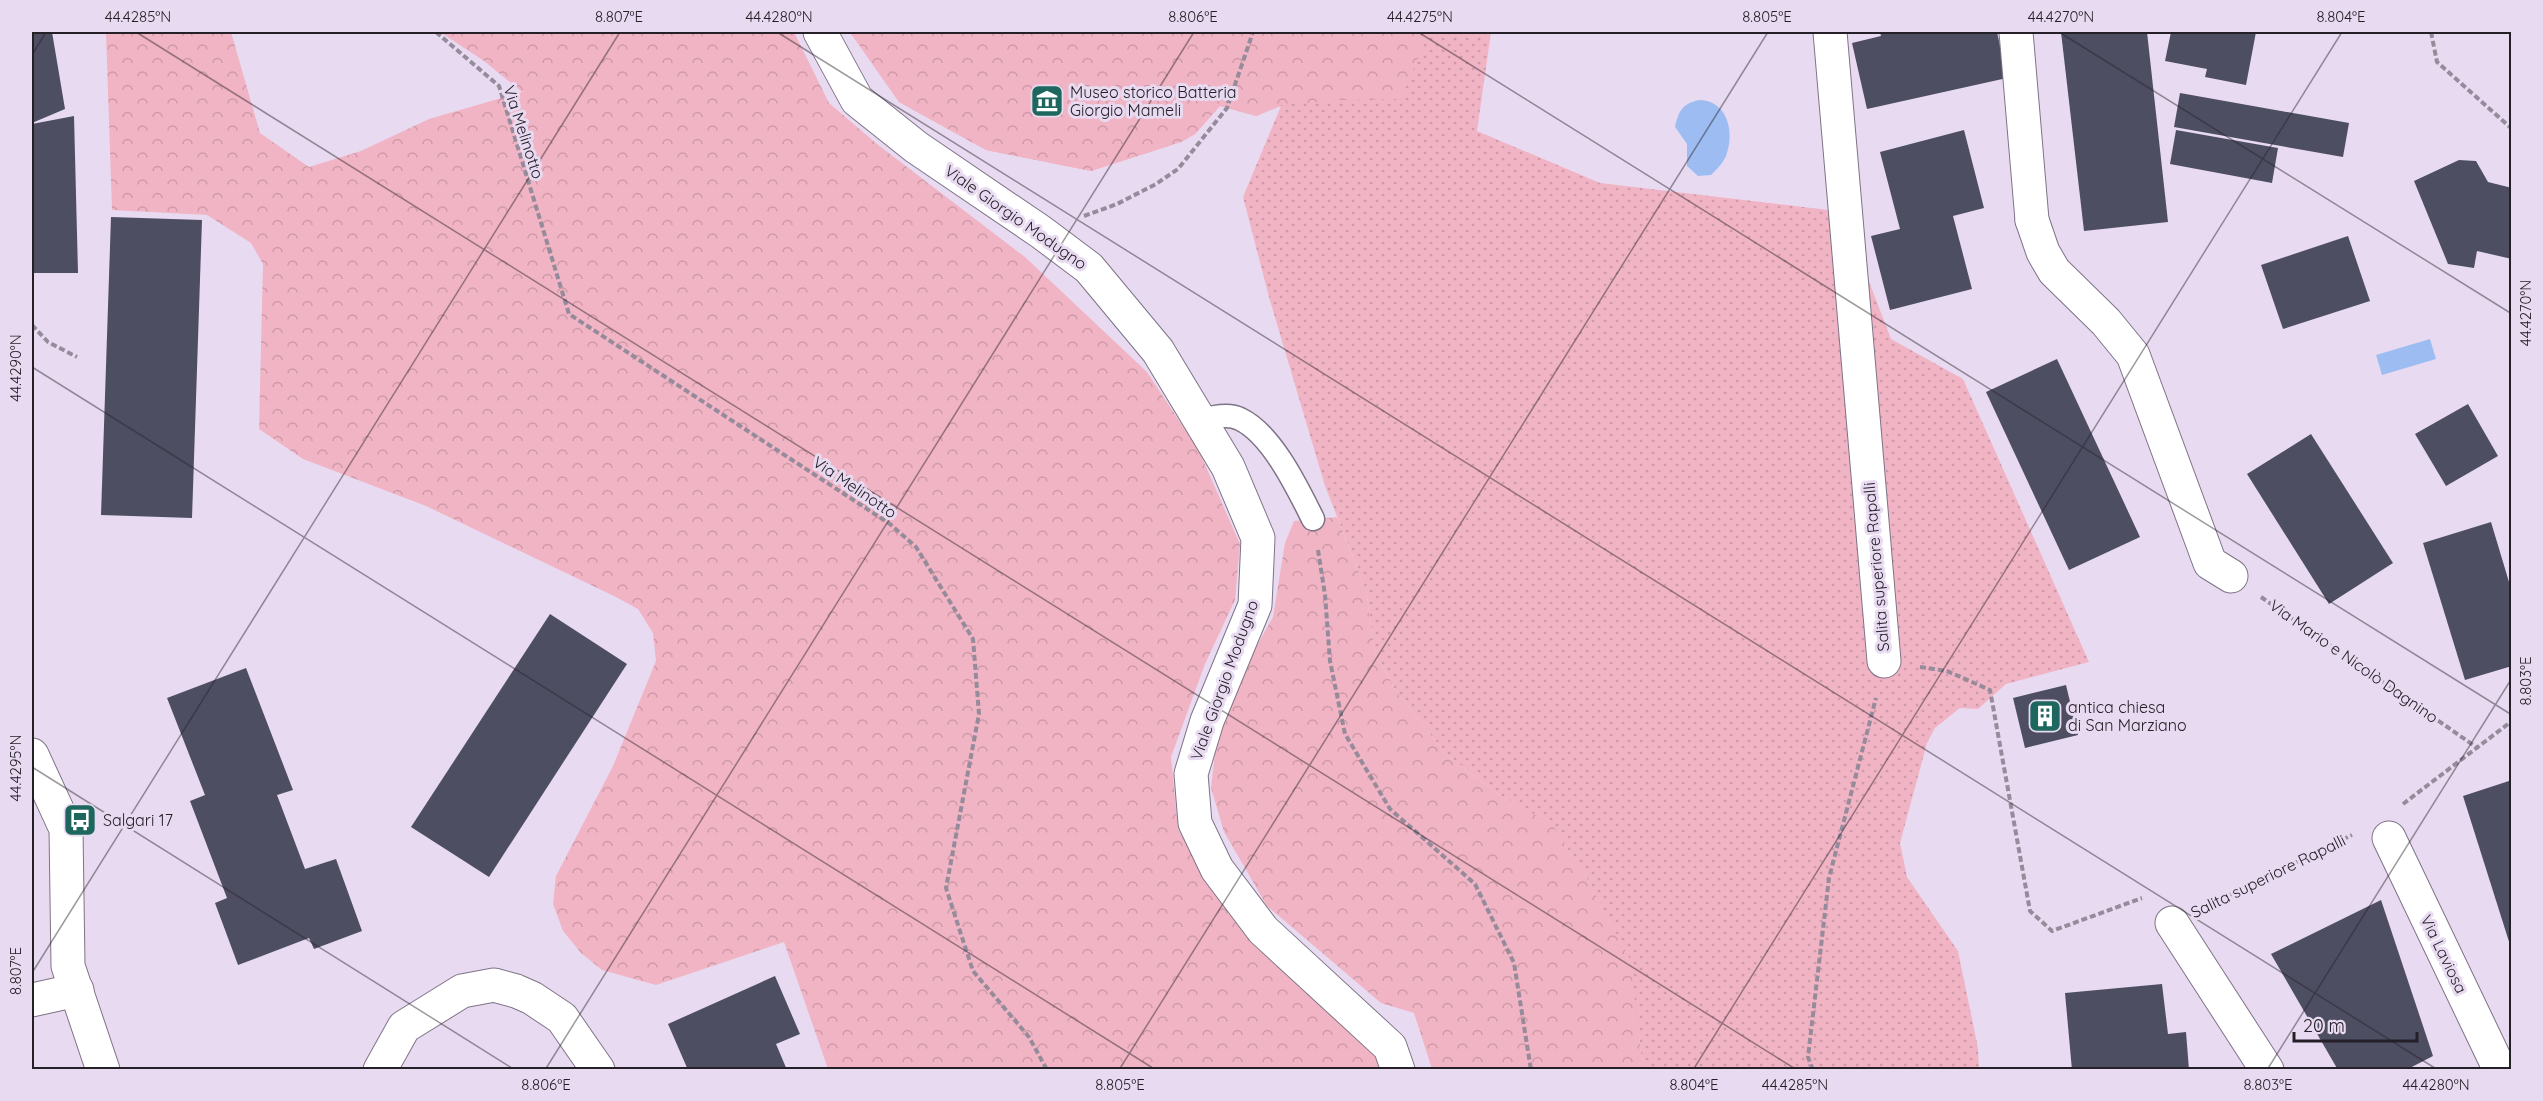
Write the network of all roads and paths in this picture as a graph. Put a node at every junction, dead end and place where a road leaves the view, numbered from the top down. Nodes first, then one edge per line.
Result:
1 (436, 32) edge
2 (820, 32) edge
3 (1253, 32) edge
4 (1830, 32) edge
5 (2016, 32) edge
6 (2431, 32) edge
7 (2511, 129) edge
8 (1041, 232) junction
9 (32, 325) edge
10 (77, 357) dead end
11 (1200, 421) junction
12 (1313, 519) joint
13 (2231, 576) joint
14 (1884, 662) junction
15 (2511, 721) edge
16 (2476, 747) junction
17 (32, 755) edge
18 (2384, 830) junction
19 (2172, 923) junction
20 (77, 990) junction
21 (32, 1000) edge
22 (103, 1070) edge
23 (380, 1070) edge
24 (598, 1070) edge
25 (1047, 1070) edge
26 (1398, 1070) edge
27 (1531, 1070) edge
28 (1813, 1070) edge
29 (2266, 1070) edge
30 (2500, 1070) edge

1 - 25 path, Via Melinotto
2 - 8 street, Viale Giorgio Modugno
3 - 8 path
4 - 14 street, Salita superiore Rapalli
5 - 13 street
6 - 7 path
8 - 11 street, Viale Giorgio Modugno
9 - 10 path
11 - 12 lane
11 - 26 street, Viale Giorgio Modugno
12 - 27 path
13 - 16 path, Via Mario e Nicolò Dagnino
14 - 19 path, Salita superiore Rapalli
14 - 28 path
15 - 16 path, Salita superiore Rapalli
16 - 18 path, Salita superiore Rapalli
17 - 20 street
18 - 19 path, Salita superiore Rapalli
18 - 30 street, Via Laviosa
19 - 29 street
20 - 21 street
20 - 22 street
23 - 24 street

